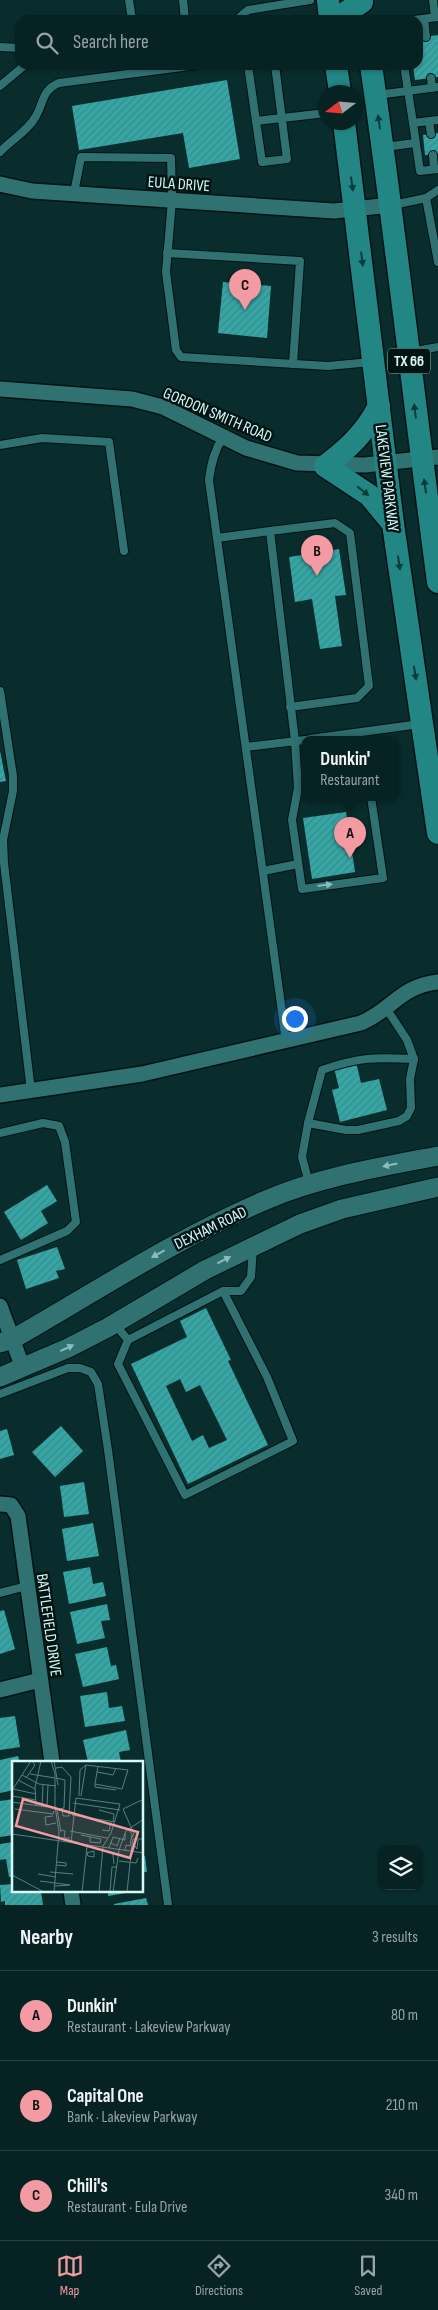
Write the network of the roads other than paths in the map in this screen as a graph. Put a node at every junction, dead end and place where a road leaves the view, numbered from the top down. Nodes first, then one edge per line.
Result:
1 (129, 0) edge
2 (183, 0) edge
3 (310, 0) edge
4 (328, 0) edge
5 (433, 0) edge
6 (362, 4) edge
7 (131, 15) edge
8 (184, 15) edge
9 (242, 15) edge
10 (330, 15) edge
11 (343, 15) edge
12 (437, 17) edge
13 (424, 19) joint
14 (426, 37) dead end
15 (0, 47) edge
16 (15, 48) edge
17 (19, 70) edge
18 (133, 70) edge
19 (249, 70) edge
20 (276, 70) edge
21 (337, 70) edge
22 (372, 70) edge
23 (405, 70) edge
24 (431, 78) dead end
25 (339, 85) edge
26 (0, 86) edge
27 (435, 87) edge
28 (408, 92) junction
29 (375, 95) junction
30 (318, 114) edge
31 (282, 118) junction
32 (438, 120) edge
33 (256, 121) junction
34 (429, 121) junction
35 (413, 123) junction
36 (345, 130) edge
37 (431, 134) dead end
38 (415, 143) junction
39 (383, 147) junction
40 (0, 152) edge
41 (433, 154) dead end
42 (436, 169) edge
43 (0, 184) edge
44 (438, 190) edge
45 (74, 193) junction
46 (426, 198) junction
47 (172, 200) junction
48 (391, 205) junction
49 (356, 210) junction
50 (168, 252) junction
51 (438, 262) edge
52 (438, 347) edge
53 (408, 352) junction
54 (374, 361) junction
55 (293, 364) junction
56 (0, 389) edge
57 (378, 406) junction
58 (223, 437) junction
59 (0, 444) edge
60 (430, 458) edge
61 (385, 463) junction
62 (325, 466) junction
63 (434, 520) edge
64 (393, 524) junction
65 (270, 531) junction
66 (217, 538) junction
67 (124, 552) dead end
68 (437, 567) edge
69 (0, 691) edge
70 (290, 707) junction
71 (430, 722) edge
72 (331, 736) edge
73 (301, 741) edge
74 (295, 742) junction
75 (246, 747) junction
76 (301, 781) edge
77 (301, 791) edge
78 (372, 801) edge
79 (438, 833) edge
80 (298, 864) junction
81 (263, 870) junction
82 (438, 982) edge
83 (386, 1008) junction
84 (286, 1041) junction
85 (414, 1059) junction
86 (31, 1091) junction
87 (0, 1095) edge
88 (308, 1123) junction
89 (0, 1133) edge
90 (438, 1156) edge
91 (310, 1185) junction
92 (438, 1187) edge
93 (253, 1246) junction
94 (0, 1260) edge
95 (223, 1291) junction
96 (0, 1306) edge
97 (114, 1323) junction
98 (128, 1340) junction
99 (7, 1341) edge
100 (23, 1368) junction
101 (0, 1377) edge
102 (0, 1394) edge
103 (0, 1504) edge
104 (28, 1586) junction
105 (0, 1593) edge
106 (40, 1680) junction
107 (0, 1690) edge
108 (52, 1761) edge
109 (71, 1892) edge
110 (73, 1905) edge
111 (168, 1905) edge

1 - 7 lane
2 - 8 lane
3 - 9 lane
4 - 10 main road
5 - 12 lane
6 - 11 main road
12 - 13 lane
13 - 14 lane
15 - 16 lane
17 - 26 lane
18 - 40 lane
19 - 33 lane
20 - 31 lane
21 - 25 main road
22 - 29 main road, TX 66
23 - 28 lane
24 - 27 lane
27 - 28 lane
28 - 29 lane
28 - 35 lane
39 -> 29 main road, TX 66
30 - 31 lane
31 - 33 lane
31 - 33 lane
32 - 34 lane
34 - 35 lane
34 - 37 lane
35 - 38 lane
36 -> 49 main road, LAKEVIEW PARKWAY / TX 66
38 - 39 lane
38 - 42 lane
39 - 48 main road, TX 66
41 - 42 lane
43 - 45 street, EULA DRIVE
44 - 46 lane
45 - 47 street, EULA DRIVE
45 - 47 lane
46 - 48 lane
46 - 51 lane
47 - 49 street, EULA DRIVE
47 - 50 lane
48 - 49 street, EULA DRIVE
48 - 53 main road, TX 66
49 -> 54 main road, LAKEVIEW PARKWAY / TX 66
50 - 55 lane
50 - 55 lane
52 - 53 lane
60 -> 53 main road, TX 66
54 - 55 lane
54 - 57 main road, LAKEVIEW PARKWAY / TX 66
56 - 58 street, GORDON SMITH ROAD
57 - 61 main road, LAKEVIEW PARKWAY / TX 66
57 - 62 main road
58 - 62 street, GORDON SMITH ROAD
58 - 66 lane
59 - 67 lane
60 - 61 street, GORDON SMITH ROAD
63 -> 60 main road, TX 66
61 - 62 street, GORDON SMITH ROAD
61 - 64 main road, LAKEVIEW PARKWAY / TX 66
62 -> 64 main road
63 - 68 main road, TX 66
64 -> 71 main road, LAKEVIEW PARKWAY / TX 66
65 - 66 lane
65 - 70 lane
65 - 70 lane
66 - 75 lane
69 - 86 lane
70 - 74 lane
71 - 72 lane
71 - 79 main road, LAKEVIEW PARKWAY / TX 66
73 - 74 lane
74 - 75 lane
74 - 76 lane
75 - 81 lane
77 - 80 lane
80 -> 78 lane
80 - 81 lane
81 - 84 lane
82 - 83 street
83 - 84 street
83 - 85 lane
84 - 86 street
85 - 88 lane
85 - 88 lane
86 - 87 street
88 - 91 lane
89 - 94 lane
90 -> 91 street, DEXHAM ROAD
91 -> 99 street, DEXHAM ROAD
92 - 93 street
93 - 95 lane
97 -> 93 street
95 - 98 lane
95 - 98 lane
96 - 99 street
97 - 98 lane
100 -> 97 street
99 - 100 street
100 - 101 street
102 - 111 lane
103 - 104 street, BATTLEFIELD DRIVE
104 - 105 lane
104 - 106 street, BATTLEFIELD DRIVE
106 - 107 street
106 - 108 street, BATTLEFIELD DRIVE
109 - 110 street

